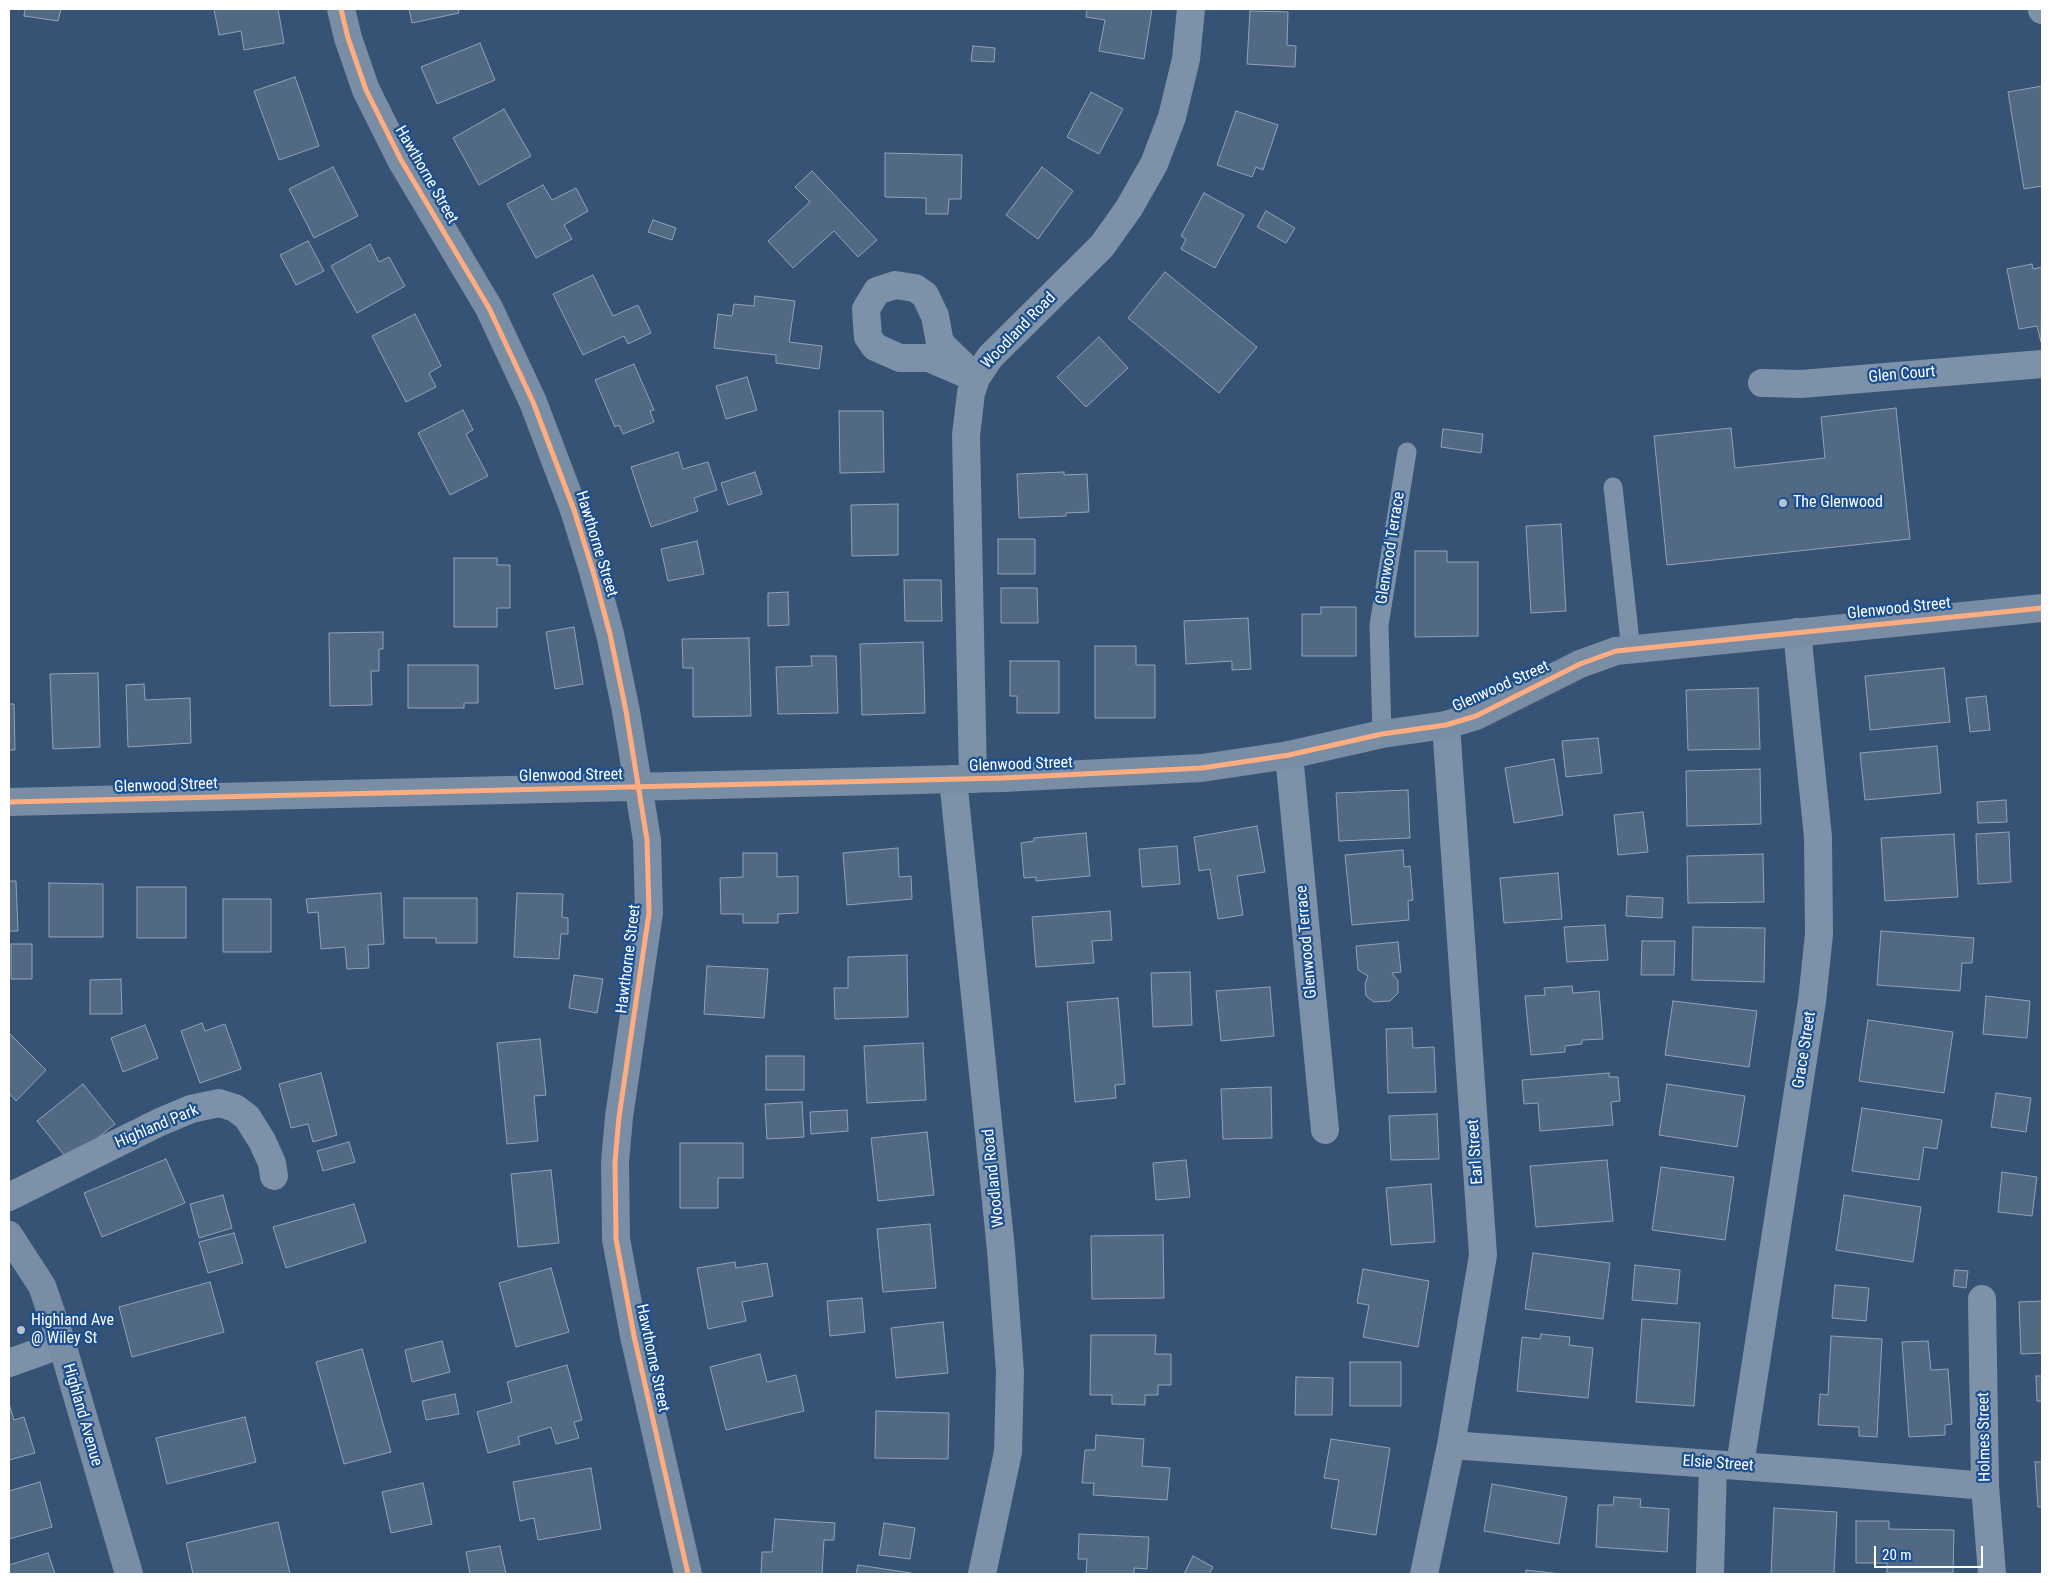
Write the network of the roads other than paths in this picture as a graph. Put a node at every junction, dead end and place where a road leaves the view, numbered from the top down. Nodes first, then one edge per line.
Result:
1 (341, 9) edge
2 (1191, 9) edge
3 (2042, 364) edge
4 (1762, 383) dead end
5 (1407, 452) dead end
6 (1614, 487) dead end
7 (2042, 608) edge
8 (1798, 632) junction
9 (1631, 650) junction
10 (1446, 725) junction
11 (1382, 734) junction
12 (1289, 754) junction
13 (963, 779) junction
14 (638, 788) junction
15 (9, 802) edge
16 (1325, 1130) dead end
17 (274, 1176) dead end
18 (9, 1198) edge
19 (9, 1235) edge
20 (1982, 1299) dead end
21 (62, 1344) junction
22 (9, 1363) edge
23 (1451, 1446) junction
24 (1727, 1464) junction
25 (1986, 1486) junction
26 (129, 1574) edge
27 (688, 1574) edge
28 (982, 1574) edge
29 (1424, 1574) edge
30 (1710, 1574) edge
31 (1992, 1574) edge

1 - 14 street, Hawthorne Street
2 - 13 street, Woodland Road
3 - 4 street, Glen Court
5 - 11 lane, Glenwood Terrace
6 - 9 lane
7 - 8 street, Glenwood Street
8 - 9 street, Glenwood Street
8 - 24 street, Grace Street
9 - 10 street, Glenwood Street
10 - 11 street, Glenwood Street
10 - 23 street, Earl Street
11 - 12 street, Glenwood Street
12 - 13 street, Glenwood Street
12 - 16 street, Glenwood Terrace
13 - 14 street, Glenwood Street
13 - 28 street, Woodland Road
14 - 15 street, Glenwood Street
14 - 27 street, Hawthorne Street
17 - 18 street, Highland Park
19 - 21 street, Highland Avenue
20 - 25 street, Holmes Street
21 - 22 street
21 - 26 street, Highland Avenue
23 - 24 street, Elsie Street
23 - 29 street, Earl Street
24 - 25 street, Elsie Street
24 - 30 street, Grace Street
25 - 31 street, Holmes Street

